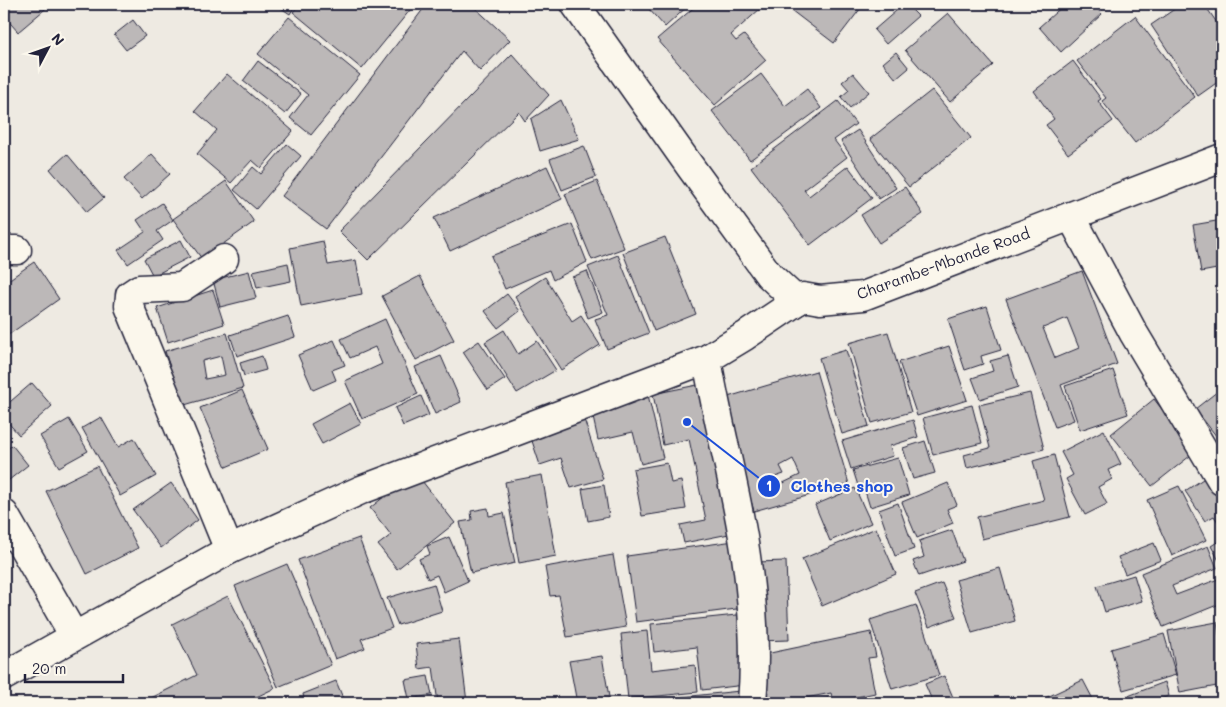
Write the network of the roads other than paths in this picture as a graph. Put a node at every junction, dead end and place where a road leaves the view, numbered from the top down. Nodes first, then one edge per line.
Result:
1 (575, 4) edge
2 (1222, 158) edge
3 (1071, 216) junction
4 (224, 259) dead end
5 (797, 301) junction
6 (707, 359) junction
7 (1222, 481) edge
8 (4, 514) edge
9 (229, 550) junction
10 (74, 636) junction
11 (4, 676) edge
12 (752, 703) edge

1 - 5 street
2 - 3 street, Charambe-Mbande Road
3 - 5 street, Charambe-Mbande Road
3 - 7 street
4 - 9 street
5 - 6 street
6 - 9 street
6 - 12 street
8 - 10 street
9 - 10 street
10 - 11 street

